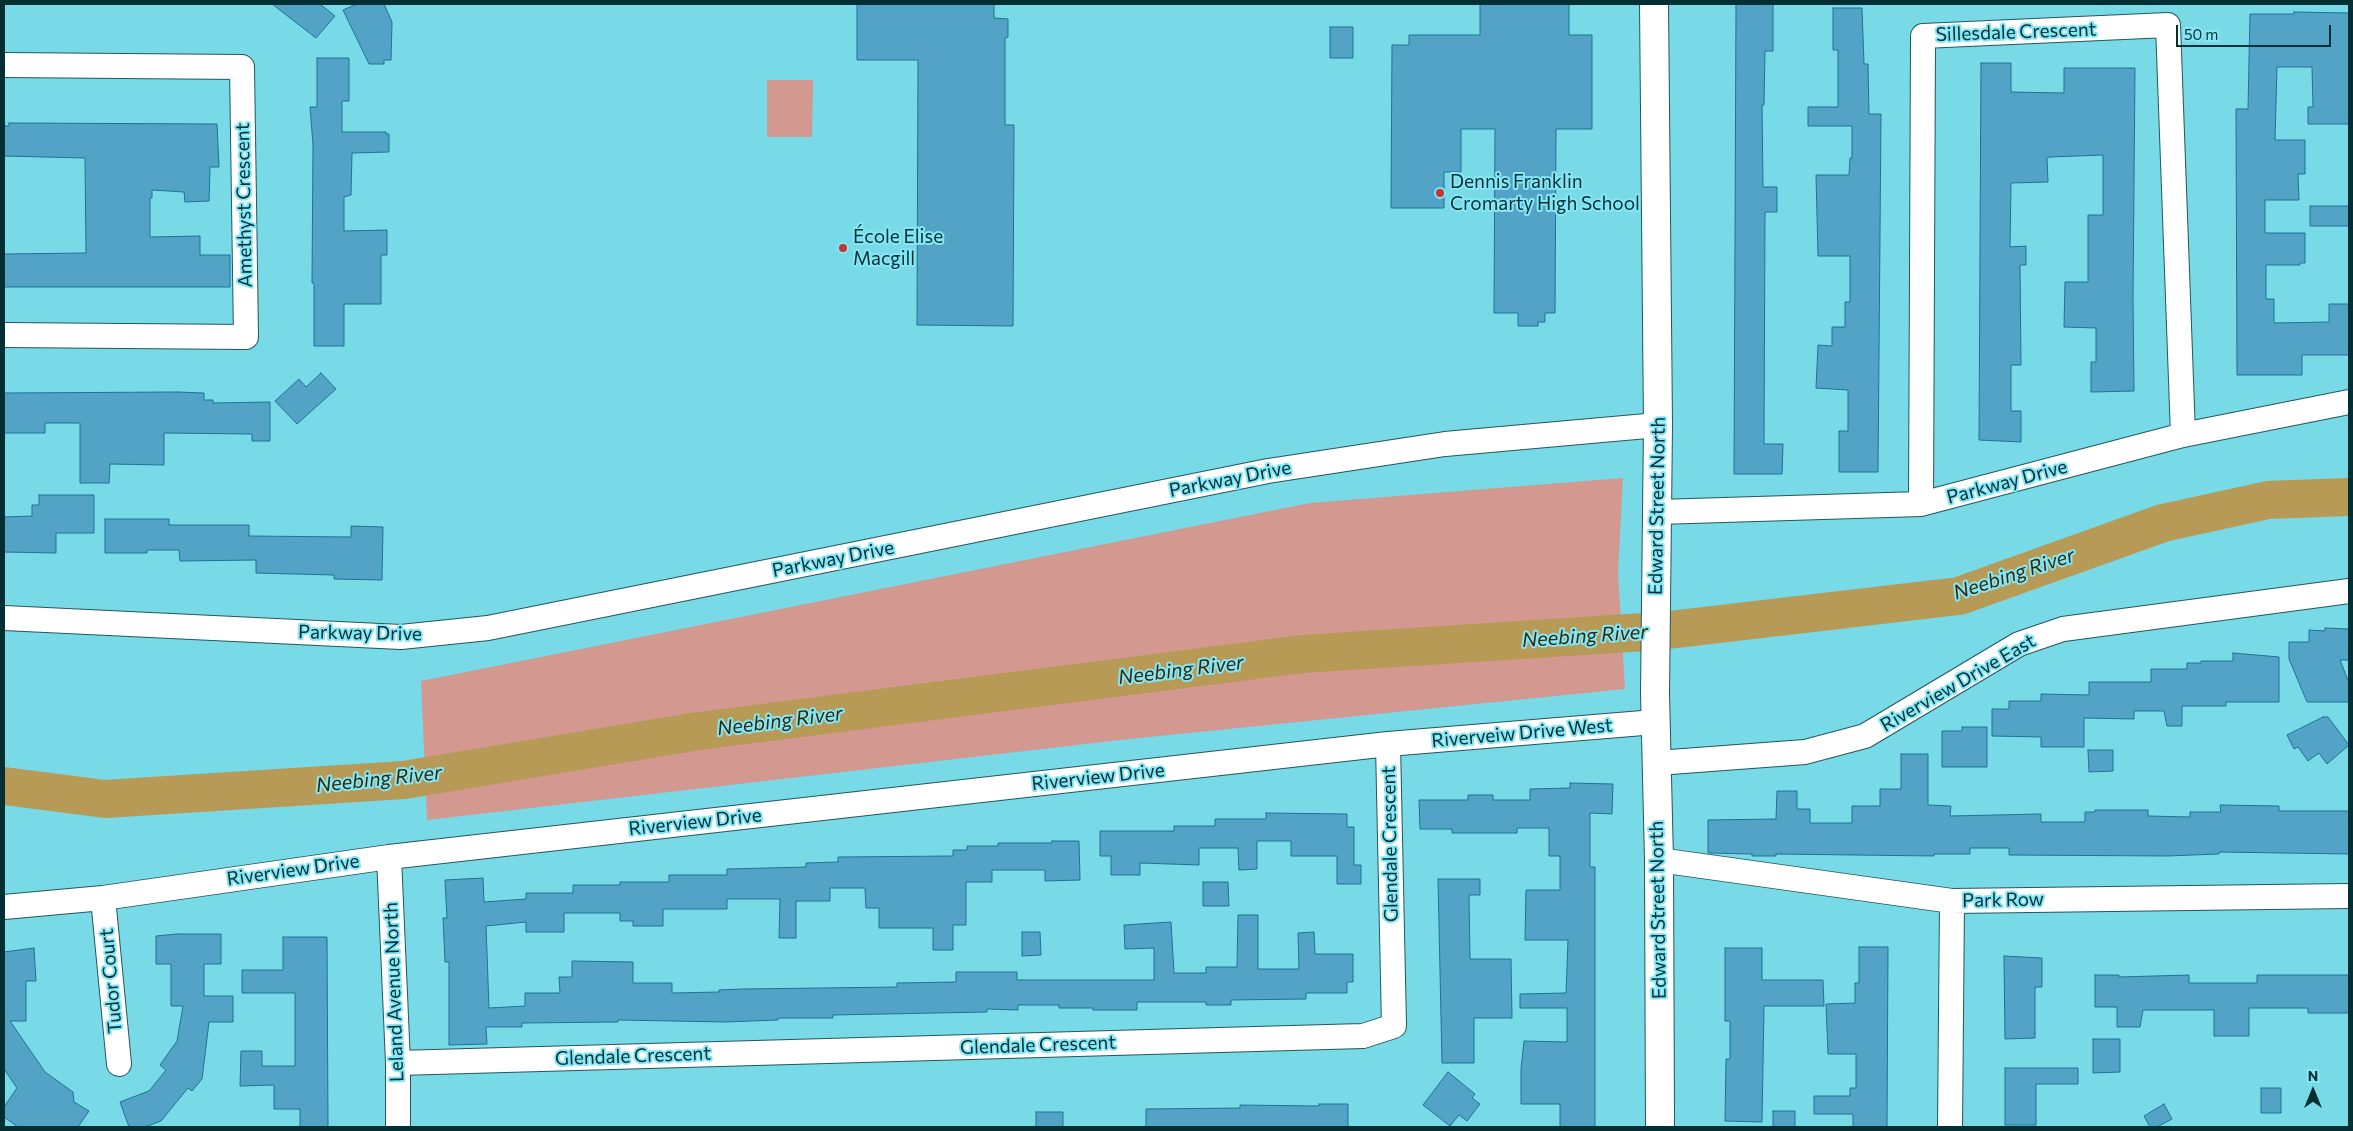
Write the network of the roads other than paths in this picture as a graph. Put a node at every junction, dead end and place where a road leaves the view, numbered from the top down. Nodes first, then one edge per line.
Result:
1 (1654, 4) edge
2 (4, 65) edge
3 (4, 335) edge
4 (2349, 402) edge
5 (1658, 425) junction
6 (2183, 435) junction
7 (1921, 504) junction
8 (1658, 512) junction
9 (2349, 591) edge
10 (4, 618) edge
11 (1655, 722) junction
12 (1388, 744) junction
13 (1656, 763) junction
14 (389, 857) junction
15 (1659, 860) junction
16 (2349, 896) edge
17 (103, 898) junction
18 (1952, 901) junction
19 (4, 907) edge
20 (398, 1063) junction
21 (119, 1064) dead end
22 (398, 1127) edge
23 (1660, 1127) edge
24 (1950, 1127) edge

1 - 5 main road, Edward Street North
2 - 3 street, Amethyst Crescent
4 - 6 street, Parkway Drive
5 - 8 main road, Edward Street North
5 - 10 street, Parkway Drive
6 - 7 street, Parkway Drive
6 - 7 street, Sillesdale Crescent
7 - 8 street, Parkway Drive
8 - 11 main road, Edward Street North
9 - 13 street, Riverview Drive East
11 - 12 street, Riverveiw Drive West
11 - 13 main road, Edward Street North
12 - 14 street, Riverview Drive
12 - 20 street, Glendale Crescent
13 - 15 main road, Edward Street North
14 - 17 street, Riverview Drive
14 - 20 street, Leland Avenue North
15 - 18 street, Park Row
15 - 23 main road, Edward Street North
16 - 18 street, Park Row
17 - 19 street, Riverview Drive
17 - 21 street, Tudor Court
18 - 24 street
20 - 22 street, Leland Avenue North

